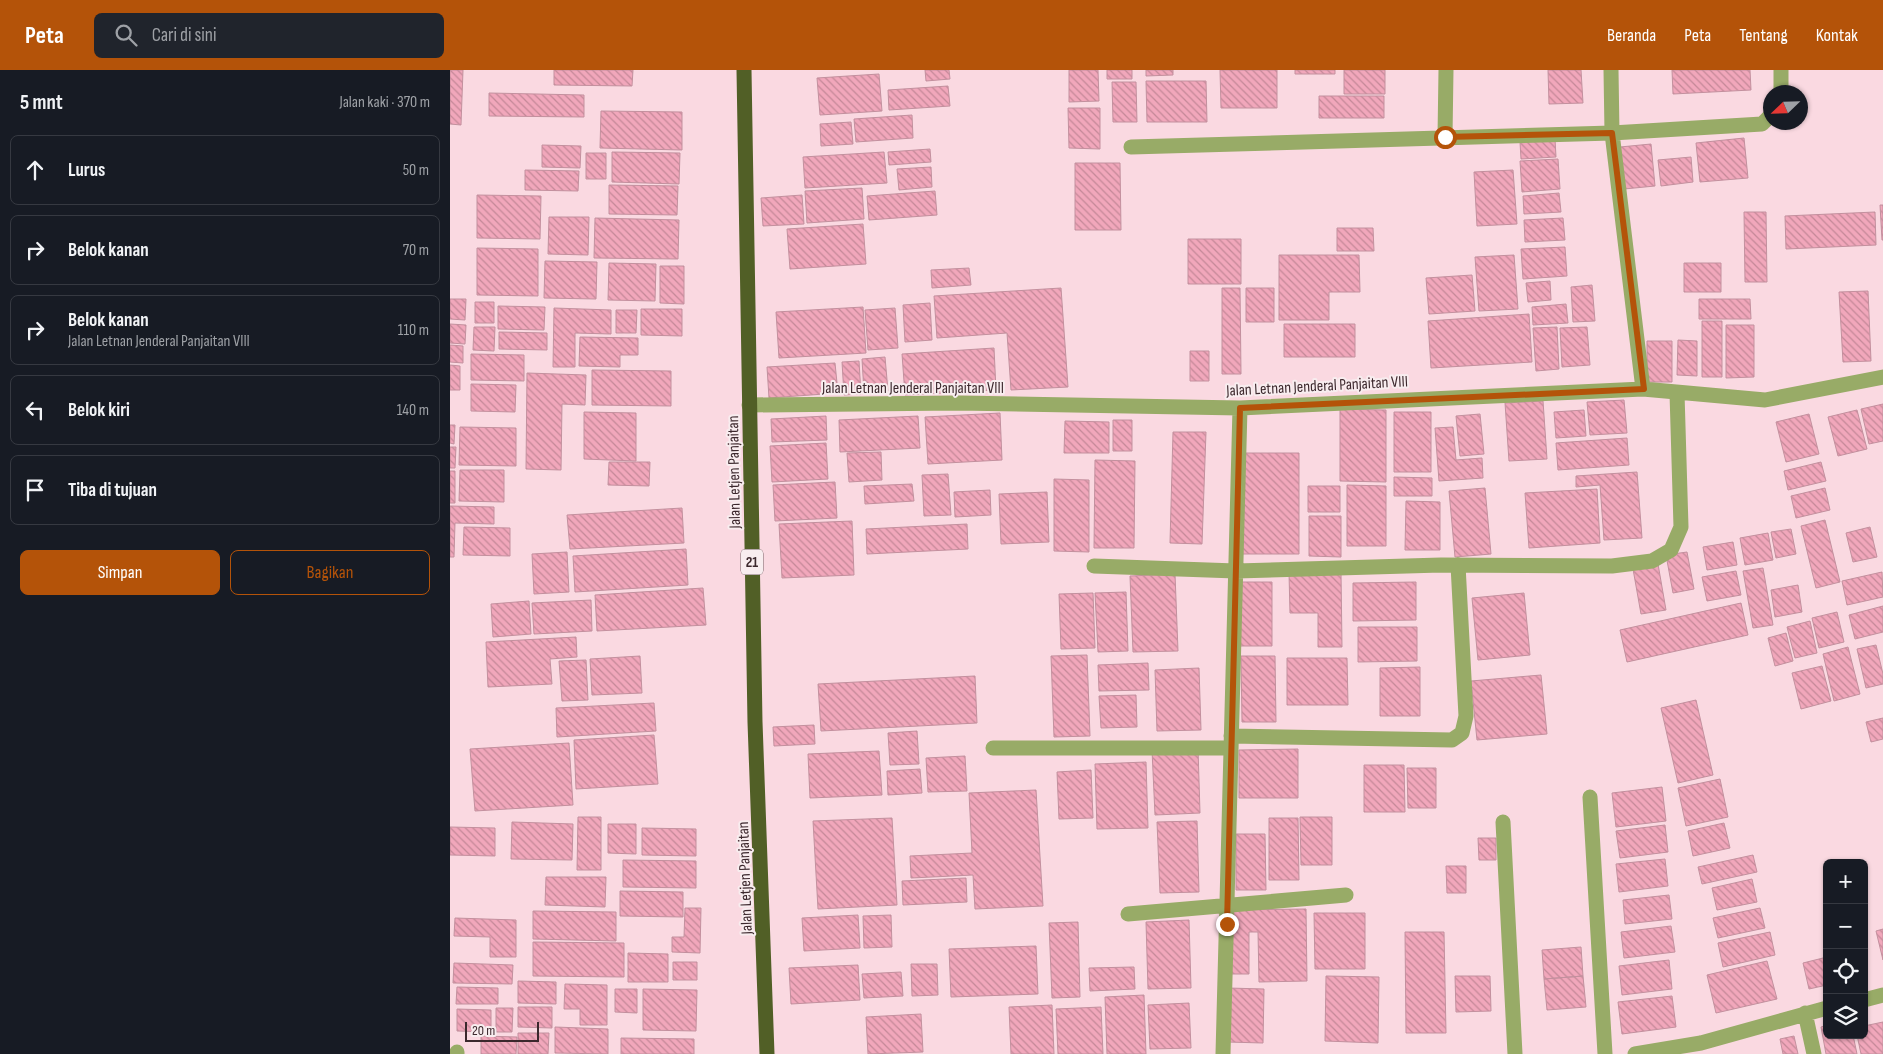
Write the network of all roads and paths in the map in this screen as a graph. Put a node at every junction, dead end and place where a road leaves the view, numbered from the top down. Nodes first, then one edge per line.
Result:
1 (744, 70) edge
2 (1446, 70) edge
3 (1611, 70) edge
4 (1781, 70) edge
5 (1781, 85) edge
6 (1763, 123) edge
7 (1612, 133) junction
8 (1445, 137) junction
9 (1131, 148) dead end
10 (1883, 377) edge
11 (1644, 389) junction
12 (1676, 393) junction
13 (749, 405) junction
14 (1240, 408) junction
15 (1458, 565) junction
16 (1094, 566) dead end
17 (1236, 571) junction
18 (1230, 742) junction
19 (993, 748) dead end
20 (1590, 797) dead end
21 (1503, 822) dead end
22 (1346, 895) dead end
23 (1227, 905) junction
24 (1128, 914) dead end
25 (1883, 995) edge
26 (1868, 999) edge
27 (1823, 1009) edge
28 (1805, 1013) junction
29 (767, 1054) edge
30 (1223, 1054) edge
31 (1515, 1054) edge
32 (1605, 1054) edge
33 (1635, 1054) edge
34 (1814, 1054) edge

1 - 13 highway, Jalan Letjen Panjaitan / 21
2 - 8 street
3 - 7 street
4 - 5 street
6 - 7 street
7 - 8 street
7 - 11 street
8 - 9 street
10 - 12 street, Jalan Letnan Jenderal Panjaitan VIII
11 - 12 street, Jalan Letnan Jenderal Panjaitan VIII
11 - 14 street, Jalan Letnan Jenderal Panjaitan VIII
12 - 15 street
13 - 14 street, Jalan Letnan Jenderal Panjaitan VIII
13 - 29 highway, Jalan Letjen Panjaitan / 21
14 - 17 street
15 - 17 street
15 - 18 street
16 - 17 street
17 - 18 street
18 - 19 street
18 - 23 street
20 - 32 street
21 - 31 street
22 - 23 street
23 - 24 street
23 - 30 street
25 - 26 street
27 - 28 street
28 - 33 street
28 - 34 street

